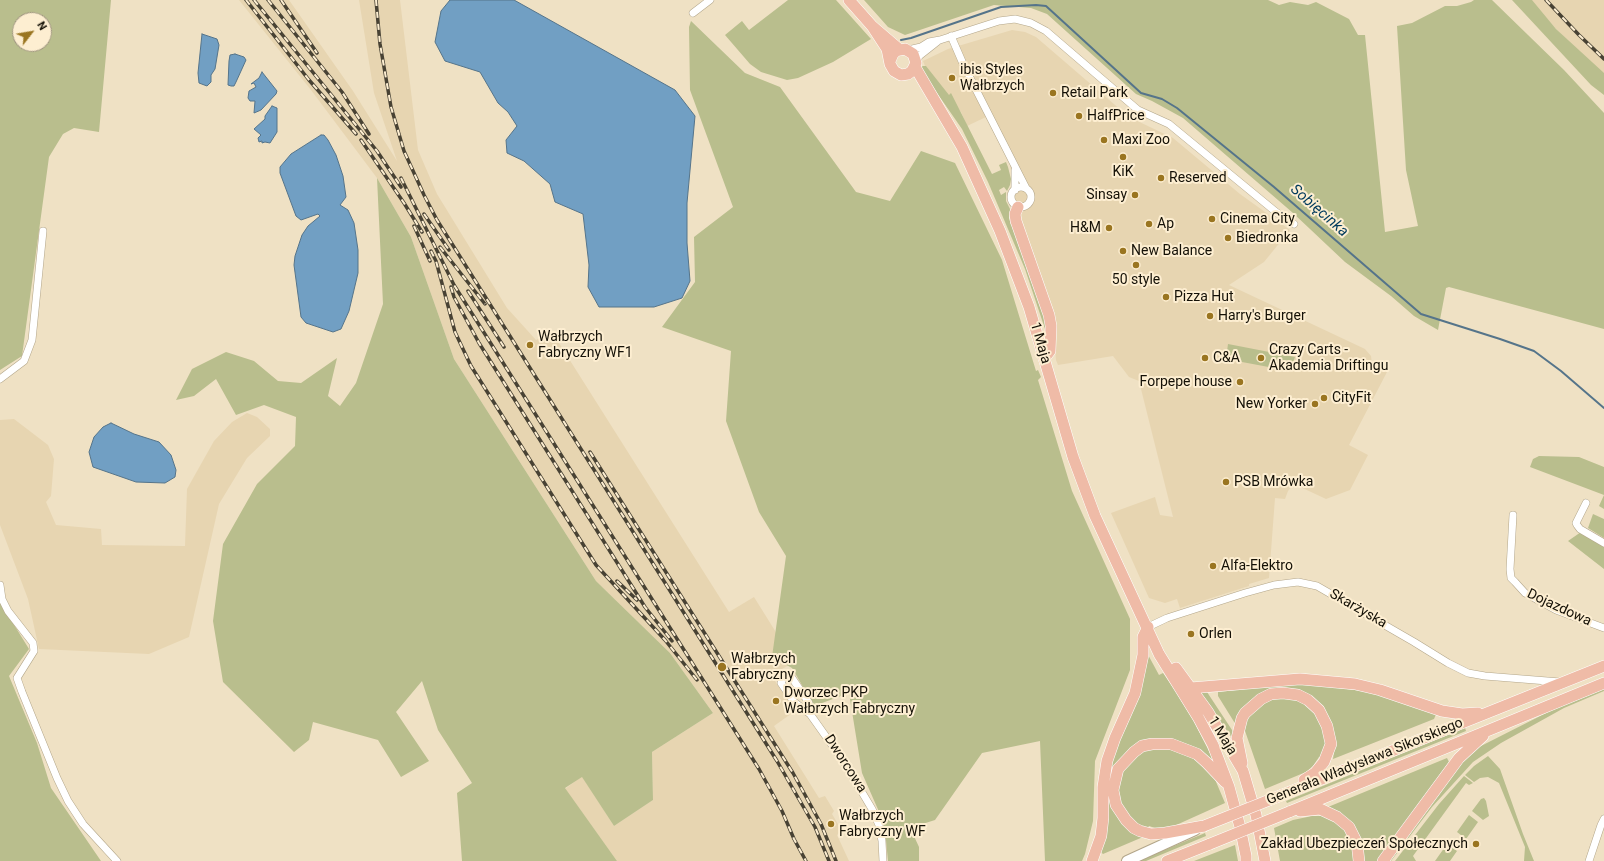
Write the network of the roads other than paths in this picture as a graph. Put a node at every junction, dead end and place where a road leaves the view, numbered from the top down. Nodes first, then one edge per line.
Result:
1 (710, 0) edge
2 (849, 0) edge
3 (693, 13) dead end
4 (872, 26) junction
5 (951, 36) junction
6 (940, 40) junction
7 (904, 50) junction
8 (890, 61) junction
9 (913, 68) junction
10 (1015, 170) junction
11 (1026, 188) junction
12 (1015, 190) junction
13 (1018, 207) junction
14 (1294, 224) dead end
15 (44, 231) dead end
16 (1044, 359) junction
17 (0, 379) edge
18 (1586, 502) dead end
19 (1513, 515) dead end
20 (1604, 544) edge
21 (0, 585) edge
22 (1148, 627) junction
23 (1604, 628) edge
24 (1604, 666) edge
25 (1565, 682) junction
26 (1604, 683) edge
27 (1191, 688) junction
28 (1489, 713) junction
29 (810, 714) junction
30 (1472, 719) junction
31 (1490, 731) junction
32 (1478, 735) junction
33 (1243, 771) junction
34 (1229, 787) junction
35 (1282, 795) junction
36 (1289, 812) junction
37 (1604, 819) edge
38 (1204, 826) junction
39 (1246, 859) edge
40 (117, 861) edge
41 (883, 861) edge
42 (1092, 861) edge
43 (1126, 861) edge
44 (1167, 861) edge
45 (1265, 861) edge
46 (1359, 861) edge
47 (1383, 861) edge
48 (1589, 861) edge

1 - 3 street
2 - 4 main road
4 - 7 main road
4 - 8 main road
5 - 6 street
5 - 10 street
5 - 14 street
6 - 7 street
6 - 9 street
7 - 8 main road
7 - 9 main road
8 - 9 main road
9 - 16 main road, 1 Maja
10 - 11 street
10 - 12 street
11 - 12 street
11 - 13 street
12 - 13 street
13 - 16 main road
15 - 17 street
16 - 22 main road, 1 Maja
18 - 20 street
19 - 23 street, Dojazdowa
21 - 40 street
22 - 25 street, Skarżyska
22 - 27 main road, 1 Maja
22 - 34 main road, 1 Maja
22 - 42 main road
24 - 25 main road, Generała Władysława Sikorskiego
25 - 28 main road, Generała Władysława Sikorskiego
26 - 31 main road, Generała Władysława Sikorskiego
27 - 28 main road
27 - 33 main road, 1 Maja
28 - 30 main road, Generała Władysława Sikorskiego
29 - 29 street, Dworcowa
29 - 41 street, Dworcowa
30 - 32 main road
30 - 35 main road, Generała Władysława Sikorskiego
31 - 32 main road, Generała Władysława Sikorskiego
31 - 47 main road
32 - 36 main road, Generała Władysława Sikorskiego
33 - 35 main road
33 - 45 main road, 1 Maja
34 - 38 main road
34 - 39 main road, 1 Maja
35 - 38 main road, Generała Władysława Sikorskiego, bridge
36 - 44 main road, Generała Władysława Sikorskiego, bridge
36 - 46 main road
37 - 48 street
38 - 43 main road, Generała Władysława Sikorskiego

